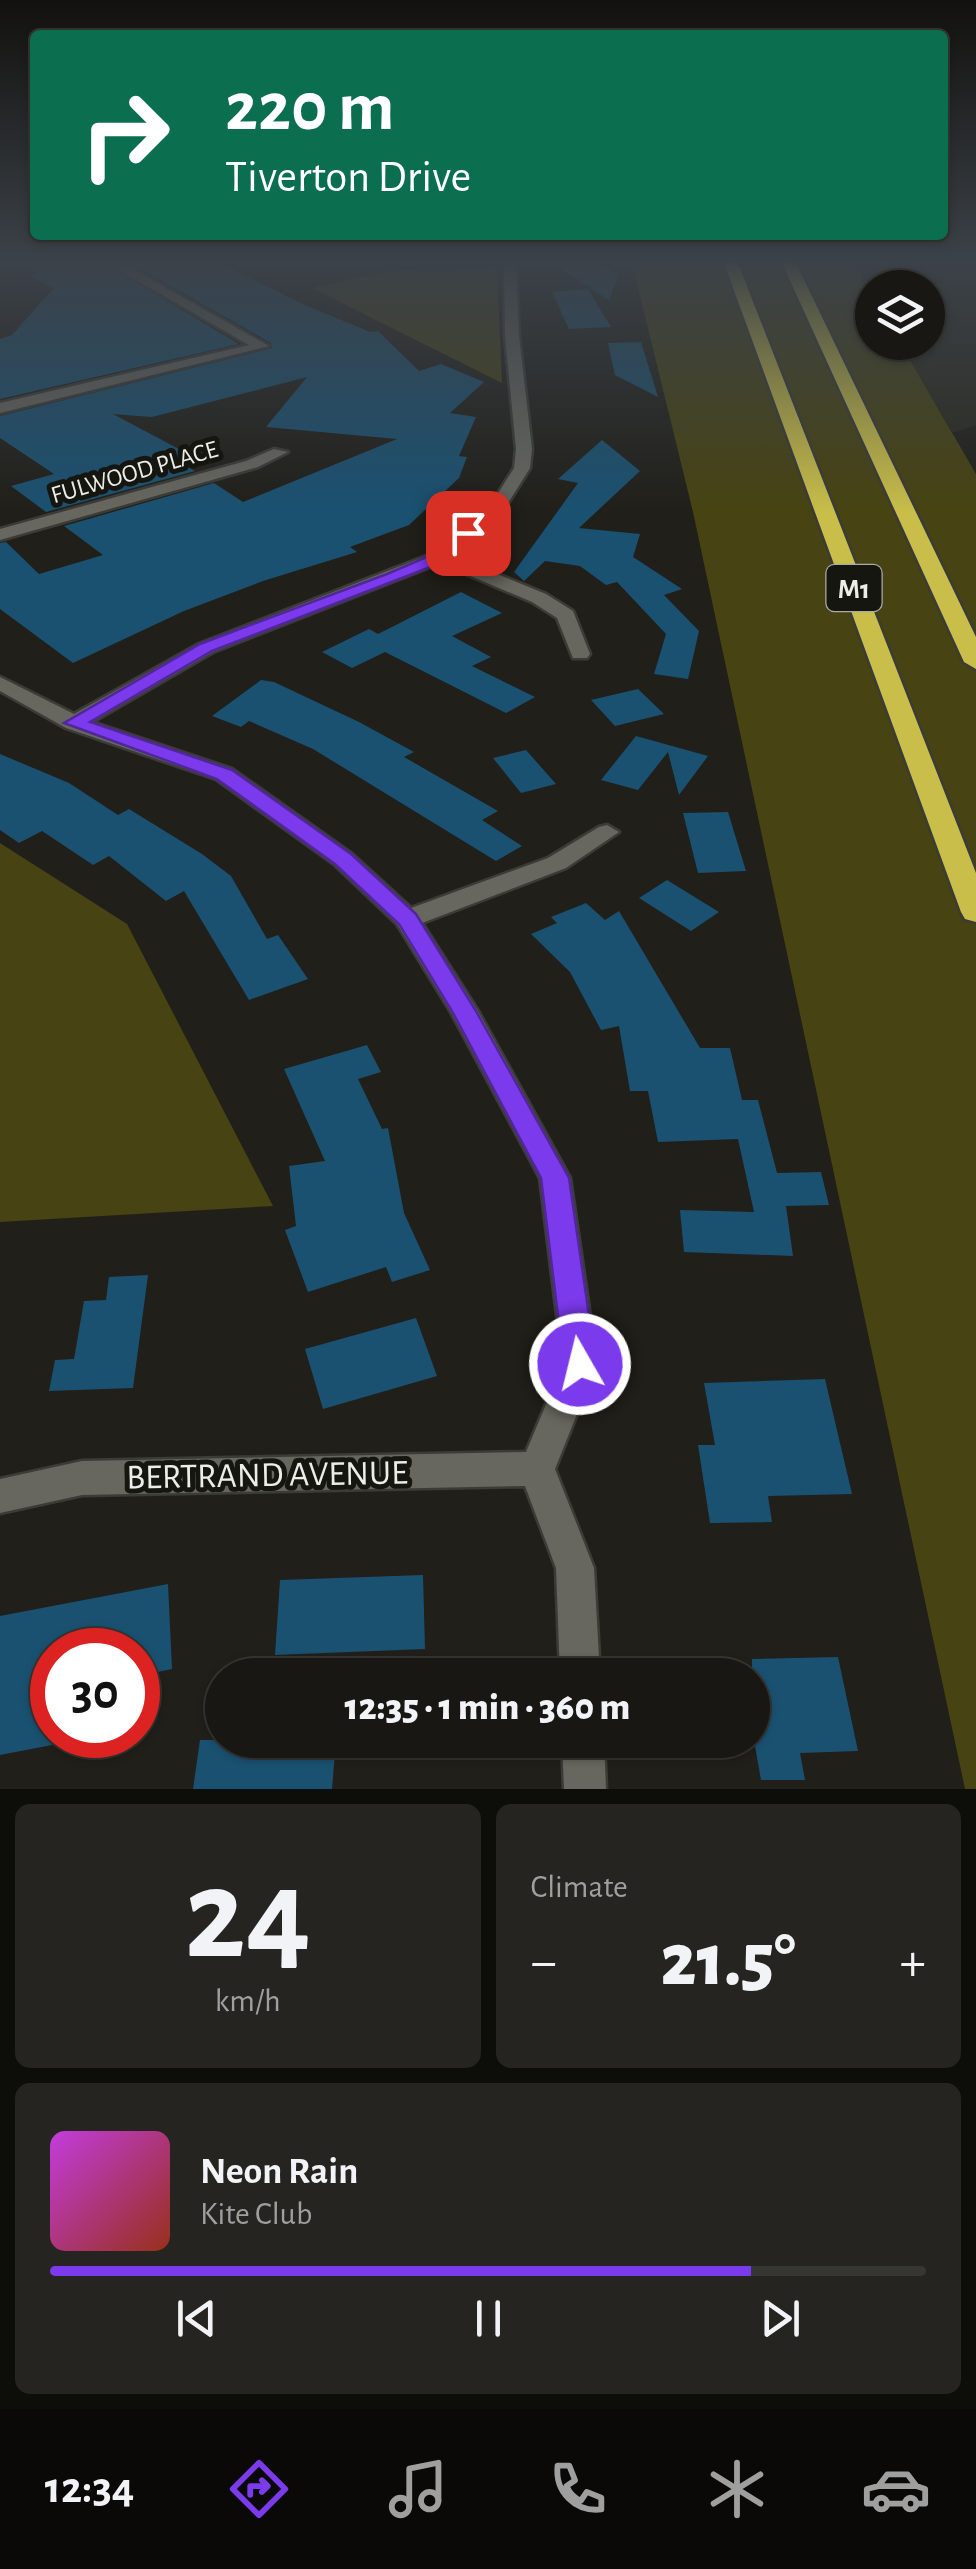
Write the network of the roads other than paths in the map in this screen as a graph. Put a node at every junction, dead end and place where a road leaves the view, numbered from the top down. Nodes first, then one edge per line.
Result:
1 (260, 346) edge
2 (515, 346) edge
3 (763, 346) edge
4 (828, 346) edge
5 (0, 408) edge
6 (280, 452) dead end
7 (0, 535) edge
8 (440, 557) junction
9 (580, 654) dead end
10 (976, 662) edge
11 (7, 696) edge
12 (74, 723) junction
13 (607, 832) dead end
14 (976, 912) edge
15 (408, 919) junction
16 (537, 1469) junction
17 (0, 1496) edge
18 (579, 1658) edge
19 (584, 1758) edge
20 (585, 1789) edge

1 - 5 street
2 - 8 street
3 - 14 highway, M1
4 - 10 highway, M1
6 - 7 street, FULWOOD PLACE
8 - 9 street
8 - 12 street
11 - 12 street
12 - 15 street
13 - 15 street
15 - 16 street
16 - 17 street, BERTRAND AVENUE
16 - 18 street
19 - 20 street

